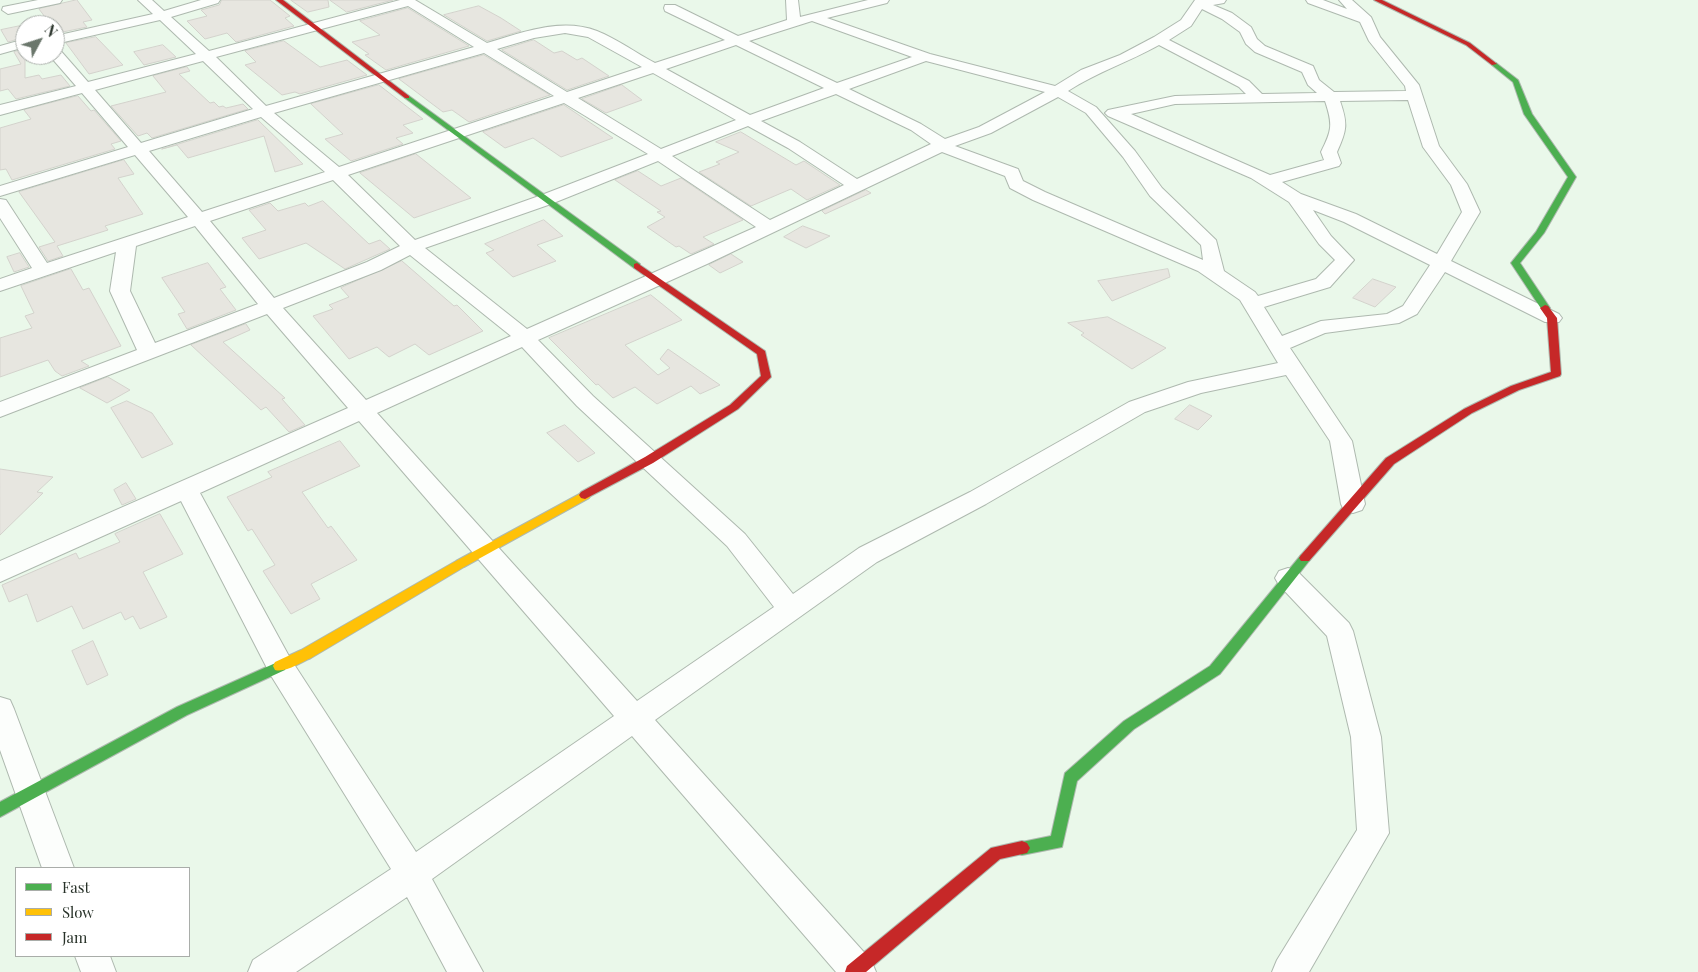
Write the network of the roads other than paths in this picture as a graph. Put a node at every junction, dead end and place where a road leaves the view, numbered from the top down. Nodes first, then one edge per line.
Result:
1 (56, 0) edge
2 (144, 0) edge
3 (214, 0) edge
4 (279, 0) edge
5 (792, 0) edge
6 (883, 0) edge
7 (1220, 0) edge
8 (1312, 0) edge
9 (1345, 0) edge
10 (1377, 0) edge
11 (408, 1) edge
12 (1199, 4) junction
13 (4, 5) edge
14 (670, 8) dead end
15 (162, 16) junction
16 (15, 17) edge
17 (812, 17) junction
18 (1366, 20) junction
19 (794, 22) junction
20 (314, 26) junction
21 (65, 38) edge
22 (735, 40) junction
23 (1158, 40) junction
24 (15, 46) edge
25 (486, 48) junction
26 (0, 50) edge
27 (207, 56) junction
28 (925, 57) junction
29 (65, 65) edge
30 (654, 68) junction
31 (380, 79) junction
32 (84, 88) junction
33 (837, 89) junction
34 (1058, 91) junction
35 (1414, 95) junction
36 (1330, 97) junction
37 (567, 98) junction
38 (1258, 98) junction
39 (0, 110) edge
40 (263, 111) junction
41 (1116, 112) junction
42 (1097, 117) junction
43 (749, 120) junction
44 (455, 134) junction
45 (943, 145) junction
46 (138, 150) junction
47 (661, 156) junction
48 (336, 173) junction
49 (1268, 181) junction
50 (855, 185) junction
51 (0, 191) edge
52 (1295, 198) junction
53 (545, 200) junction
54 (0, 204) edge
55 (199, 219) junction
56 (769, 227) junction
57 (127, 243) junction
58 (412, 247) junction
59 (1442, 263) junction
60 (43, 271) junction
61 (1215, 274) junction
62 (655, 280) junction
63 (0, 285) edge
64 (1253, 304) junction
65 (270, 306) junction
66 (1552, 318) junction
67 (524, 337) junction
68 (149, 353) junction
69 (1284, 356) junction
70 (0, 410) edge
71 (362, 410) junction
72 (649, 460) junction
73 (186, 489) junction
74 (1353, 504) junction
75 (486, 550) junction
76 (0, 572) edge
77 (1288, 578) junction
78 (790, 610) junction
79 (280, 666) junction
80 (0, 709) edge
81 (637, 718) junction
82 (29, 794) junction
83 (0, 810) edge
84 (58, 867) edge
85 (412, 874) junction
86 (92, 957) edge
87 (857, 971) edge
88 (99, 972) edge
89 (265, 972) edge
90 (466, 972) edge
91 (1289, 972) edge

1 - 13 street
2 - 15 street
3 - 15 street
4 - 20 street
5 - 19 street
6 - 17 street
7 - 12 street
8 - 18 street
9 - 18 street
10 - 66 street
11 - 20 street
11 - 25 street
12 - 23 street
12 - 36 street
13 - 16 street
14 - 22 street
15 - 21 street
15 - 27 street
17 - 19 street
17 - 28 street
18 - 35 street
19 - 22 street
20 - 27 street
20 - 31 street
22 - 30 street
22 - 33 street
23 - 34 street
23 - 38 street
24 - 26 street
25 - 30 street
25 - 31 street
25 - 37 street
27 - 32 street
27 - 40 street
28 - 33 street
28 - 34 street
29 - 32 street
30 - 37 street
30 - 43 street
31 - 40 street
31 - 44 street
32 - 39 street
32 - 46 street
33 - 43 street
33 - 45 street
34 - 42 street
34 - 45 street
35 - 36 street
35 - 59 street
36 - 38 street
36 - 49 street
37 - 44 street
37 - 47 street
38 - 41 street
40 - 46 street
40 - 48 street
41 - 42 street
41 - 49 street
42 - 61 street
43 - 47 street
43 - 50 street
44 - 48 street
44 - 53 street
45 - 50 street
45 - 61 street
46 - 51 street
46 - 55 street
47 - 53 street
47 - 56 street
48 - 55 street
48 - 58 street
49 - 52 street
50 - 56 street
52 - 59 street
52 - 64 street
53 - 58 street
53 - 62 street
54 - 60 street
55 - 57 street
55 - 65 street
56 - 62 street
57 - 60 street
57 - 68 street
58 - 65 street
58 - 67 street
59 - 66 street
59 - 69 street
60 - 63 street
61 - 64 street
62 - 67 street
62 - 72 street
64 - 69 street
65 - 68 street
65 - 71 street
66 - 74 street
67 - 71 street
67 - 72 street
68 - 70 street
69 - 74 street
69 - 78 street
71 - 73 street
71 - 75 street
72 - 75 street
72 - 78 street
73 - 76 street
73 - 79 street
74 - 77 street
75 - 79 street
75 - 81 street
77 - 87 street
77 - 91 street
78 - 81 street
79 - 82 street
79 - 85 street
80 - 82 street
81 - 85 street
81 - 87 street
82 - 83 street
82 - 84 street
85 - 89 street
85 - 90 street
86 - 88 street

